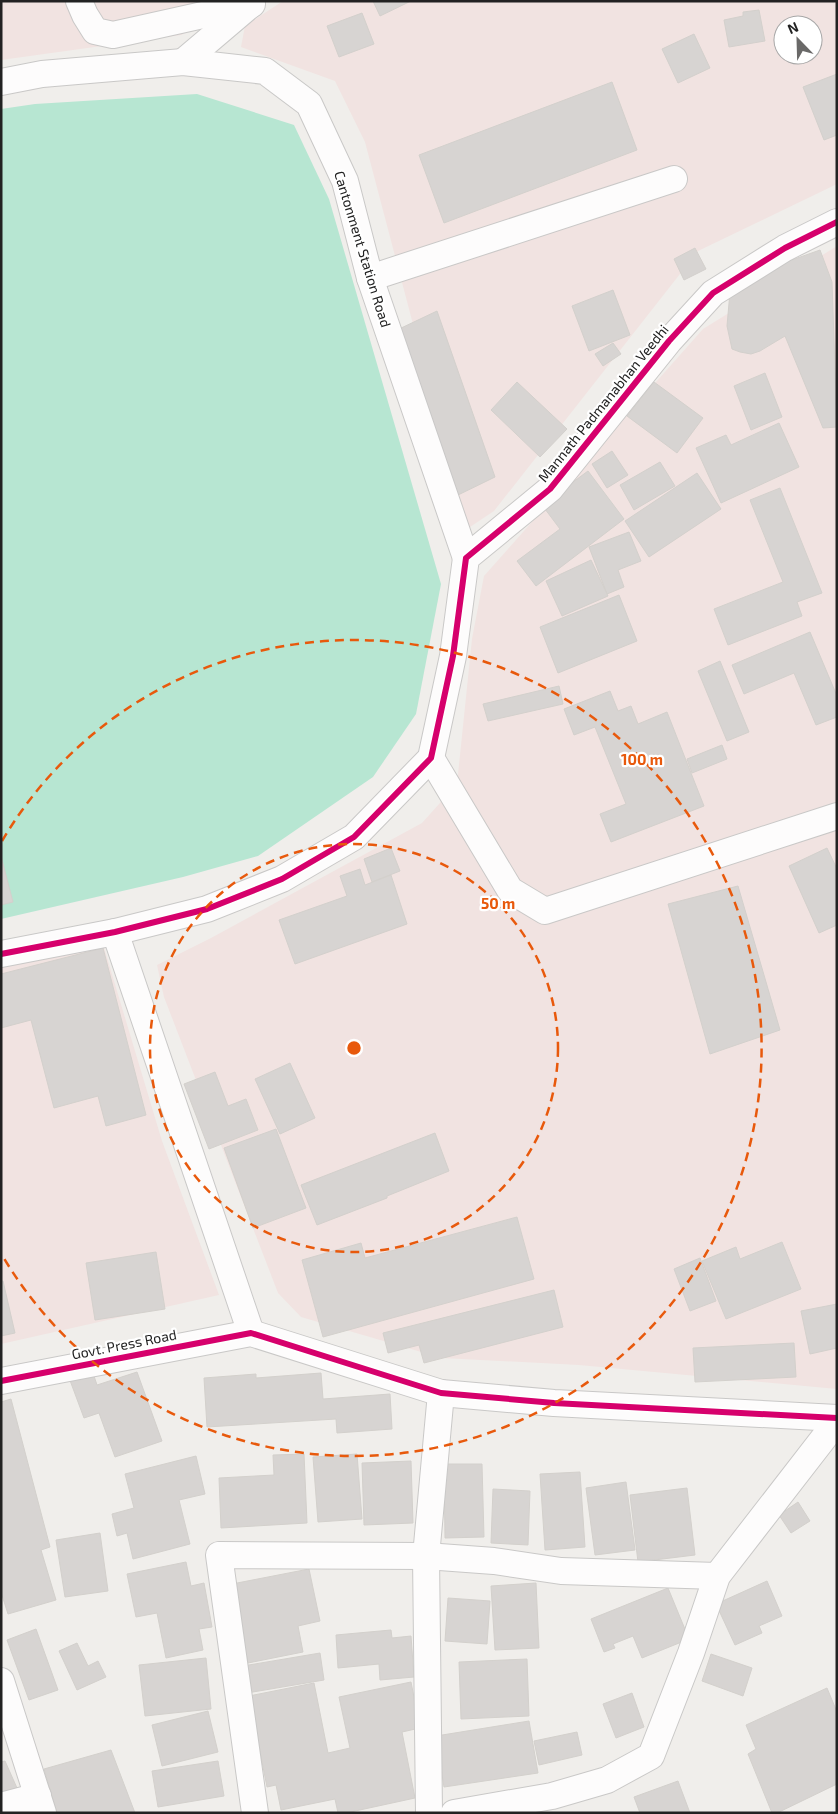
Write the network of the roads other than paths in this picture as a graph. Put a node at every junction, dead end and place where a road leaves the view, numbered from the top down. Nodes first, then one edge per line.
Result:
1 (79, 1) edge
2 (254, 3) edge
3 (183, 62) junction
4 (1, 82) edge
5 (674, 180) dead end
6 (837, 222) edge
7 (370, 278) junction
8 (466, 558) junction
9 (431, 758) junction
10 (837, 816) edge
11 (115, 932) junction
12 (1, 954) edge
13 (251, 1333) junction
14 (1, 1381) edge
15 (441, 1393) junction
16 (837, 1420) edge
17 (426, 1556) junction
18 (717, 1576) junction
19 (1, 1681) edge
20 (40, 1805) edge
21 (1, 1806) edge
22 (255, 1813) edge
23 (429, 1813) edge
24 (454, 1813) edge

1 - 2 street
2 - 3 street
3 - 4 street, Cantonment Station Road
3 - 7 street, Cantonment Station Road
5 - 7 street
6 - 8 street, Mannath Padmanabhan Veedhi
7 - 8 street, Cantonment Station Road
8 - 9 street
9 - 10 street
9 - 11 street
11 - 12 street
11 - 13 street
13 - 14 street, Govt. Press Road
13 - 15 street
15 - 16 street
15 - 17 street
16 - 18 street
17 - 18 street
17 - 22 street
17 - 23 street
18 - 24 street
19 - 20 street
20 - 21 street

